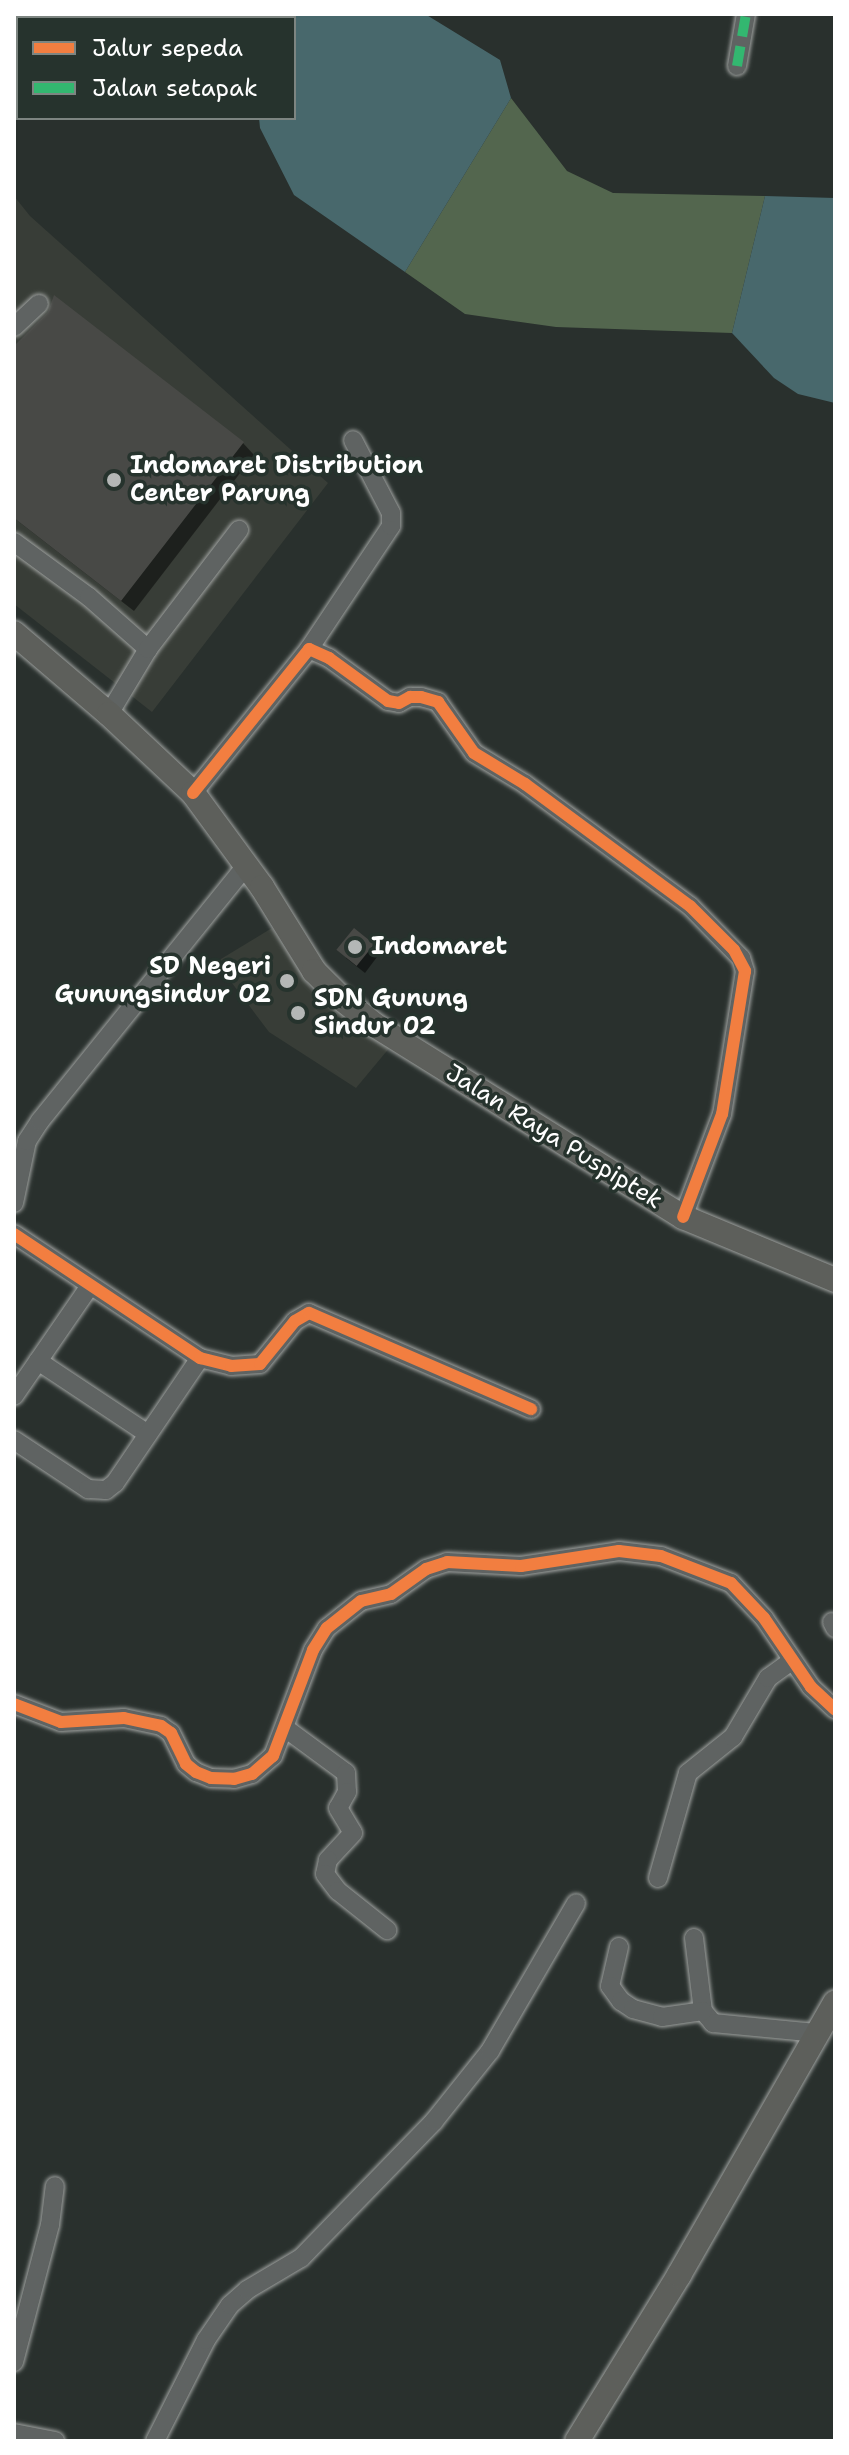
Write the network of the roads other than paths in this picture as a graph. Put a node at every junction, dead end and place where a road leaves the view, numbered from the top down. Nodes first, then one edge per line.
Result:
1 (746, 14) edge
2 (737, 66) dead end
3 (39, 304) dead end
4 (14, 327) edge
5 (353, 440) dead end
6 (239, 530) dead end
7 (14, 542) edge
8 (14, 633) edge
9 (148, 649) junction
10 (309, 649) junction
11 (109, 714) junction
12 (193, 793) junction
13 (246, 866) junction
14 (14, 1203) edge
15 (683, 1217) junction
16 (14, 1234) edge
17 (835, 1280) edge
18 (90, 1286) junction
19 (200, 1358) junction
20 (38, 1361) junction
21 (14, 1396) edge
22 (531, 1409) dead end
23 (148, 1434) junction
24 (14, 1440) edge
25 (791, 1661) junction
26 (14, 1704) edge
27 (835, 1709) edge
28 (285, 1728) junction
29 (658, 1878) dead end
30 (576, 1903) dead end
31 (387, 1930) dead end
32 (694, 1938) dead end
33 (619, 1947) dead end
34 (835, 2003) edge
35 (703, 2011) junction
36 (816, 2033) junction
37 (55, 2186) dead end
38 (14, 2362) edge
39 (14, 2433) edge
40 (578, 2440) edge
41 (55, 2441) edge
42 (155, 2441) edge

1 - 2 street
3 - 4 street
5 - 10 street
6 - 9 street
7 - 9 street
8 - 11 main road, Jalan Raya Puspiptek
9 - 11 street
10 - 12 street
10 - 15 street
11 - 12 main road, Jalan Raya Puspiptek
12 - 13 main road, Jalan Raya Puspiptek
13 - 14 street
13 - 15 main road, Jalan Raya Puspiptek
15 - 17 main road, Jalan Raya Puspiptek
16 - 18 street
18 - 19 street
18 - 20 street
19 - 22 street
19 - 23 street
20 - 21 street
20 - 23 street
23 - 24 street
25 - 27 street
25 - 28 street
25 - 29 street
26 - 28 street
28 - 31 street
30 - 42 street
32 - 35 street
33 - 35 street
34 - 36 main road
35 - 36 street
36 - 40 main road
37 - 38 street
39 - 41 street

